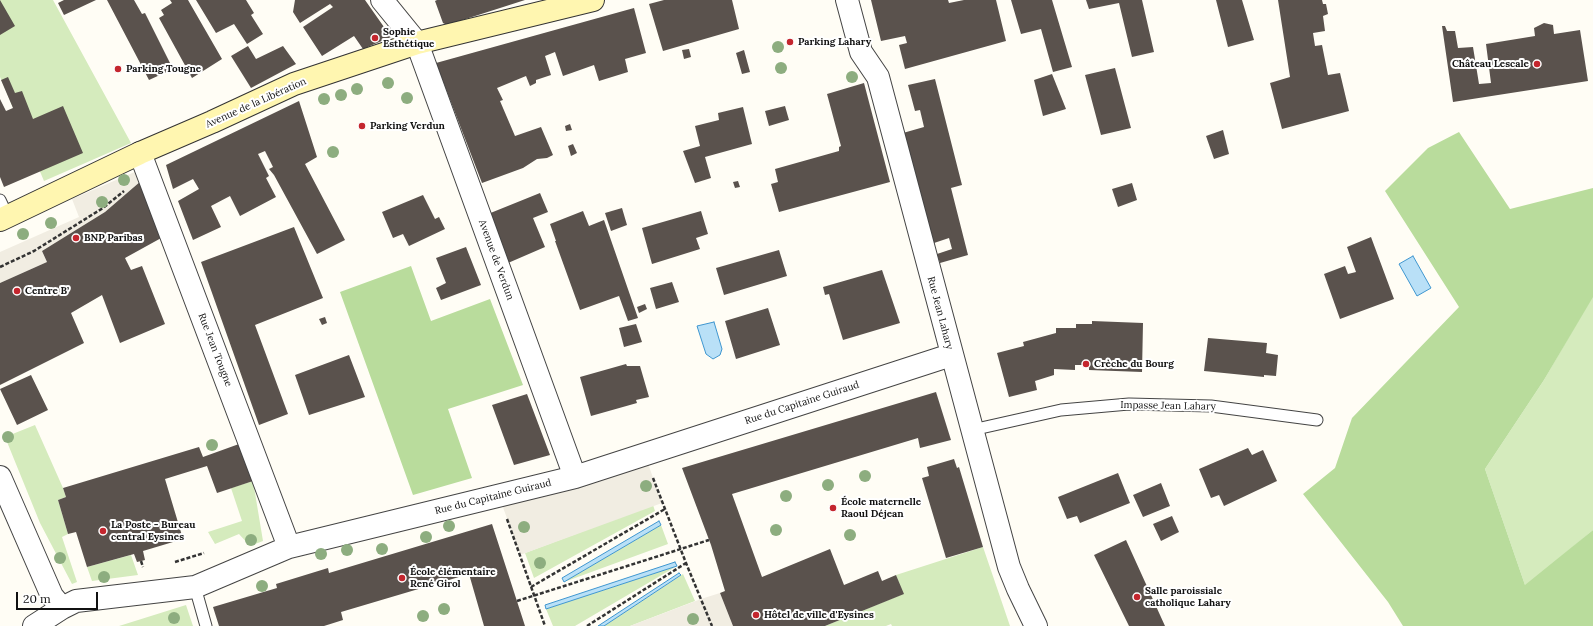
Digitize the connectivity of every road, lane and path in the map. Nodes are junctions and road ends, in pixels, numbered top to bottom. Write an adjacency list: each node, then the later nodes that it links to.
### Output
1 (382, 0): 4 (street, Avenue de Verdun)
2 (593, 0): 4 (street, Avenue de la Libération)
3 (847, 0): 8 (street, Rue Jean Lahary)
4 (417, 43): 5 (street, Avenue de la Libération); 13 (street, Avenue de Verdun)
5 (144, 163): 6 (street, Avenue de la Libération); 7 (path); 17 (street, Rue Jean Tougne)
6 (3, 212)
7 (0, 267)
8 (951, 355): 10 (street, Rue Jean Lahary); 11 (street, Rue du Capitaine Guiraud)
9 (1317, 420): 10 (lane, Impasse Jean Lahary)
10 (972, 430): 30 (street, Rue Jean Lahary)
11 (645, 455): 13 (street, Rue du Capitaine Guiraud); 15 (path)
12 (0, 477): 24 (street)
13 (575, 478): 14 (street, Rue du Capitaine Guiraud)
14 (499, 496): 17 (street, Rue du Capitaine Guiraud); 21 (path)
15 (665, 509): 18 (path); 21 (path)
16 (709, 540): 18 (path)
17 (289, 547): 20 (street, Rue du Capitaine Guiraud)
18 (681, 549): 19 (path); 22 (path)
19 (686, 563): 28 (path); 29 (path)
20 (195, 587): 24 (street, Rue du Capitaine Guiraud); 26 (lane)
21 (531, 587): 22 (path)
22 (535, 595): 23 (path); 27 (path)
23 (517, 601)
24 (62, 608): 25 (street, Rue du Capitaine Guiraud)
25 (34, 626)
26 (206, 626)
27 (546, 626)
28 (587, 626)
29 (712, 626)
30 (1036, 626)

